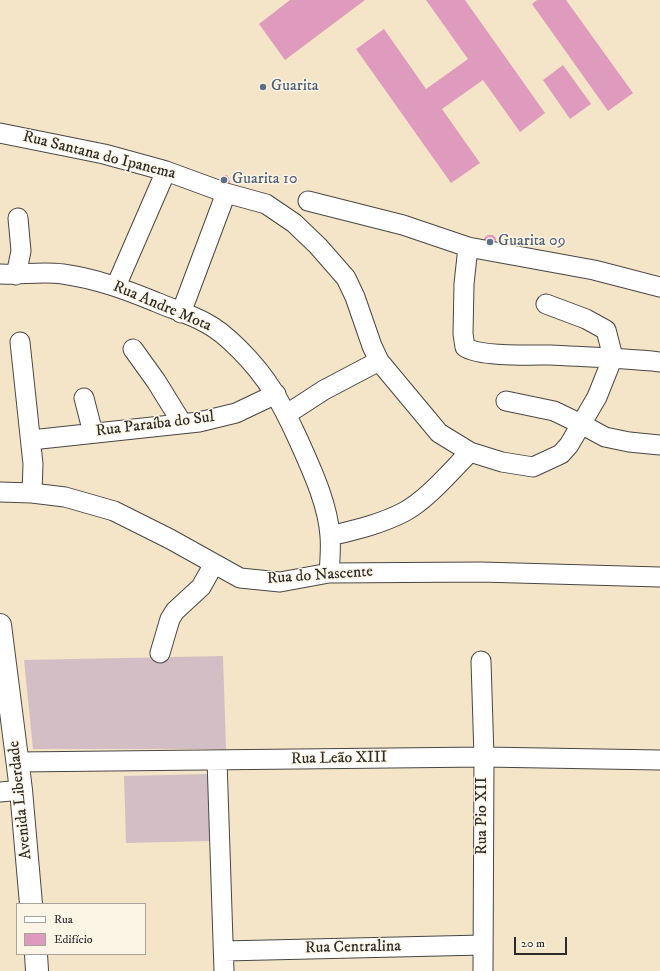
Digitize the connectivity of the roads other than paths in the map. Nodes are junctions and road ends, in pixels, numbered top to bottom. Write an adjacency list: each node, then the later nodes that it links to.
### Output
1 (0, 133): 2 (street, Rua Santana do Ipanema)
2 (166, 171): 3 (street, Rua Santana do Ipanema); 8 (street)
3 (226, 193): 11 (street); 15 (street, Rua Santana do Ipanema)
4 (308, 201): 6 (street)
5 (18, 218): 7 (street)
6 (468, 247): 9 (street); 14 (street)
7 (8, 274): 8 (street, Rua Andre Mota)
8 (116, 286): 11 (street, Rua Andre Mota)
9 (660, 287)
10 (546, 304): 14 (street)
11 (181, 313): 17 (street, Rua Andre Mota)
12 (20, 342): 24 (street)
13 (133, 349): 21 (street)
14 (612, 358): 16 (street); 22 (street, Rua Santana do Ipanema)
15 (379, 361): 20 (street); 26 (street, Rua Santana do Ipanema)
16 (660, 362)
17 (276, 394): 20 (street, Rua Andre Mota); 21 (street, Rua Paraíba do Sul)
18 (84, 398): 23 (street)
19 (506, 401): 22 (street)
20 (287, 414): 29 (street, Rua Andre Mota)
21 (182, 423): 23 (street, Rua Paraíba do Sul)
22 (581, 424): 25 (street); 26 (street, Rua Santana do Ipanema)
23 (93, 433): 24 (street, Rua Paraíba do Sul)
24 (31, 440): 28 (street)
25 (660, 445)
26 (470, 452): 29 (street)
27 (0, 492): 28 (street, Rua do Nascente)
28 (32, 493): 30 (street, Rua do Nascente)
29 (330, 536): 31 (street, Rua Andre Mota)
30 (214, 564): 31 (street, Rua do Nascente); 34 (street)
31 (329, 573): 32 (street, Rua do Nascente)
32 (660, 577)
33 (0, 625): 35 (main road, Avenida Liberdade)
34 (160, 653)
35 (2, 661): 40 (main road, Avenida Liberdade)
36 (481, 661): 37 (street, Rua Pio XII)
37 (484, 757): 38 (street, Rua Leão XIII); 39 (street, Rua Leão XIII); 43 (street, Rua Pio XII)
38 (217, 760): 40 (street, Rua Leão XIII); 44 (street)
39 (660, 760)
40 (18, 762): 41 (main road, Avenida Liberdade)
41 (10, 791): 42 (main road, Avenida Liberdade)
42 (31, 903)
43 (483, 945): 44 (street, Rua Centralina); 48 (street, Rua Pio XII)
44 (224, 951): 47 (street)
45 (36, 955): 46 (main road)
46 (37, 971)
47 (224, 971)
48 (483, 971)

